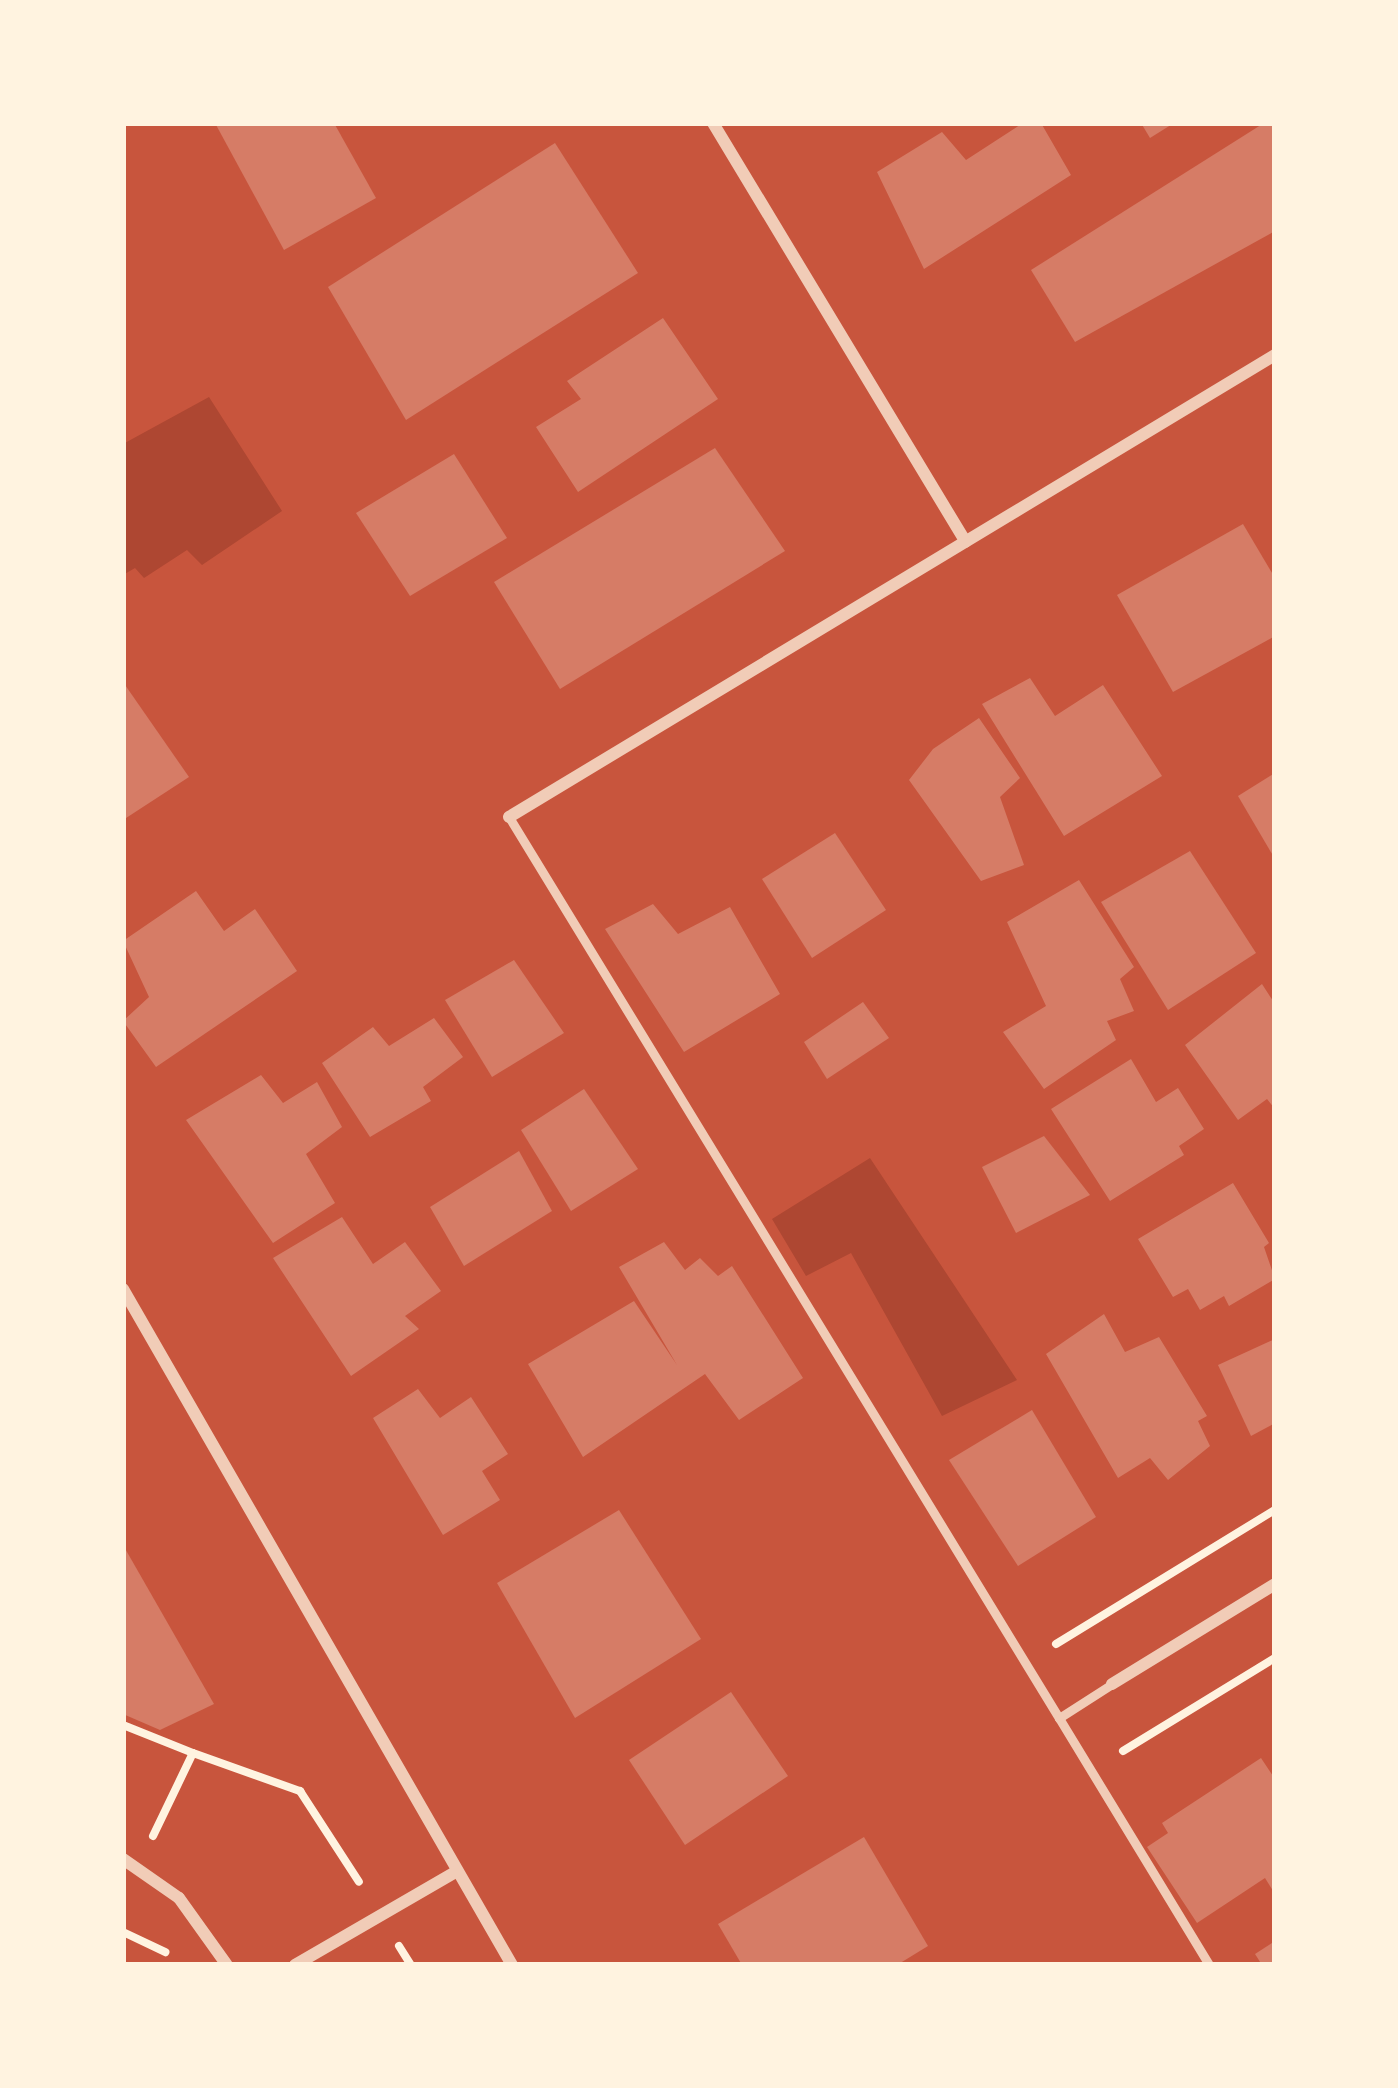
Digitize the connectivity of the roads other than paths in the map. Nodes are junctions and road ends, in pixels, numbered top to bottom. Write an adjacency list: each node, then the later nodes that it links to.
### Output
1 (713, 123): 3 (street)
2 (1275, 356): 3 (street)
3 (966, 542): 4 (street)
4 (509, 817): 8 (lane)
5 (123, 1288): 10 (street)
6 (1275, 1584): 7 (street)
7 (1112, 1684): 8 (lane)
8 (1059, 1718): 14 (lane)
9 (123, 1859): 11 (street)
10 (457, 1871): 12 (street); 13 (street)
11 (227, 1965)
12 (295, 1965)
13 (512, 1965)
14 (1209, 1965)

